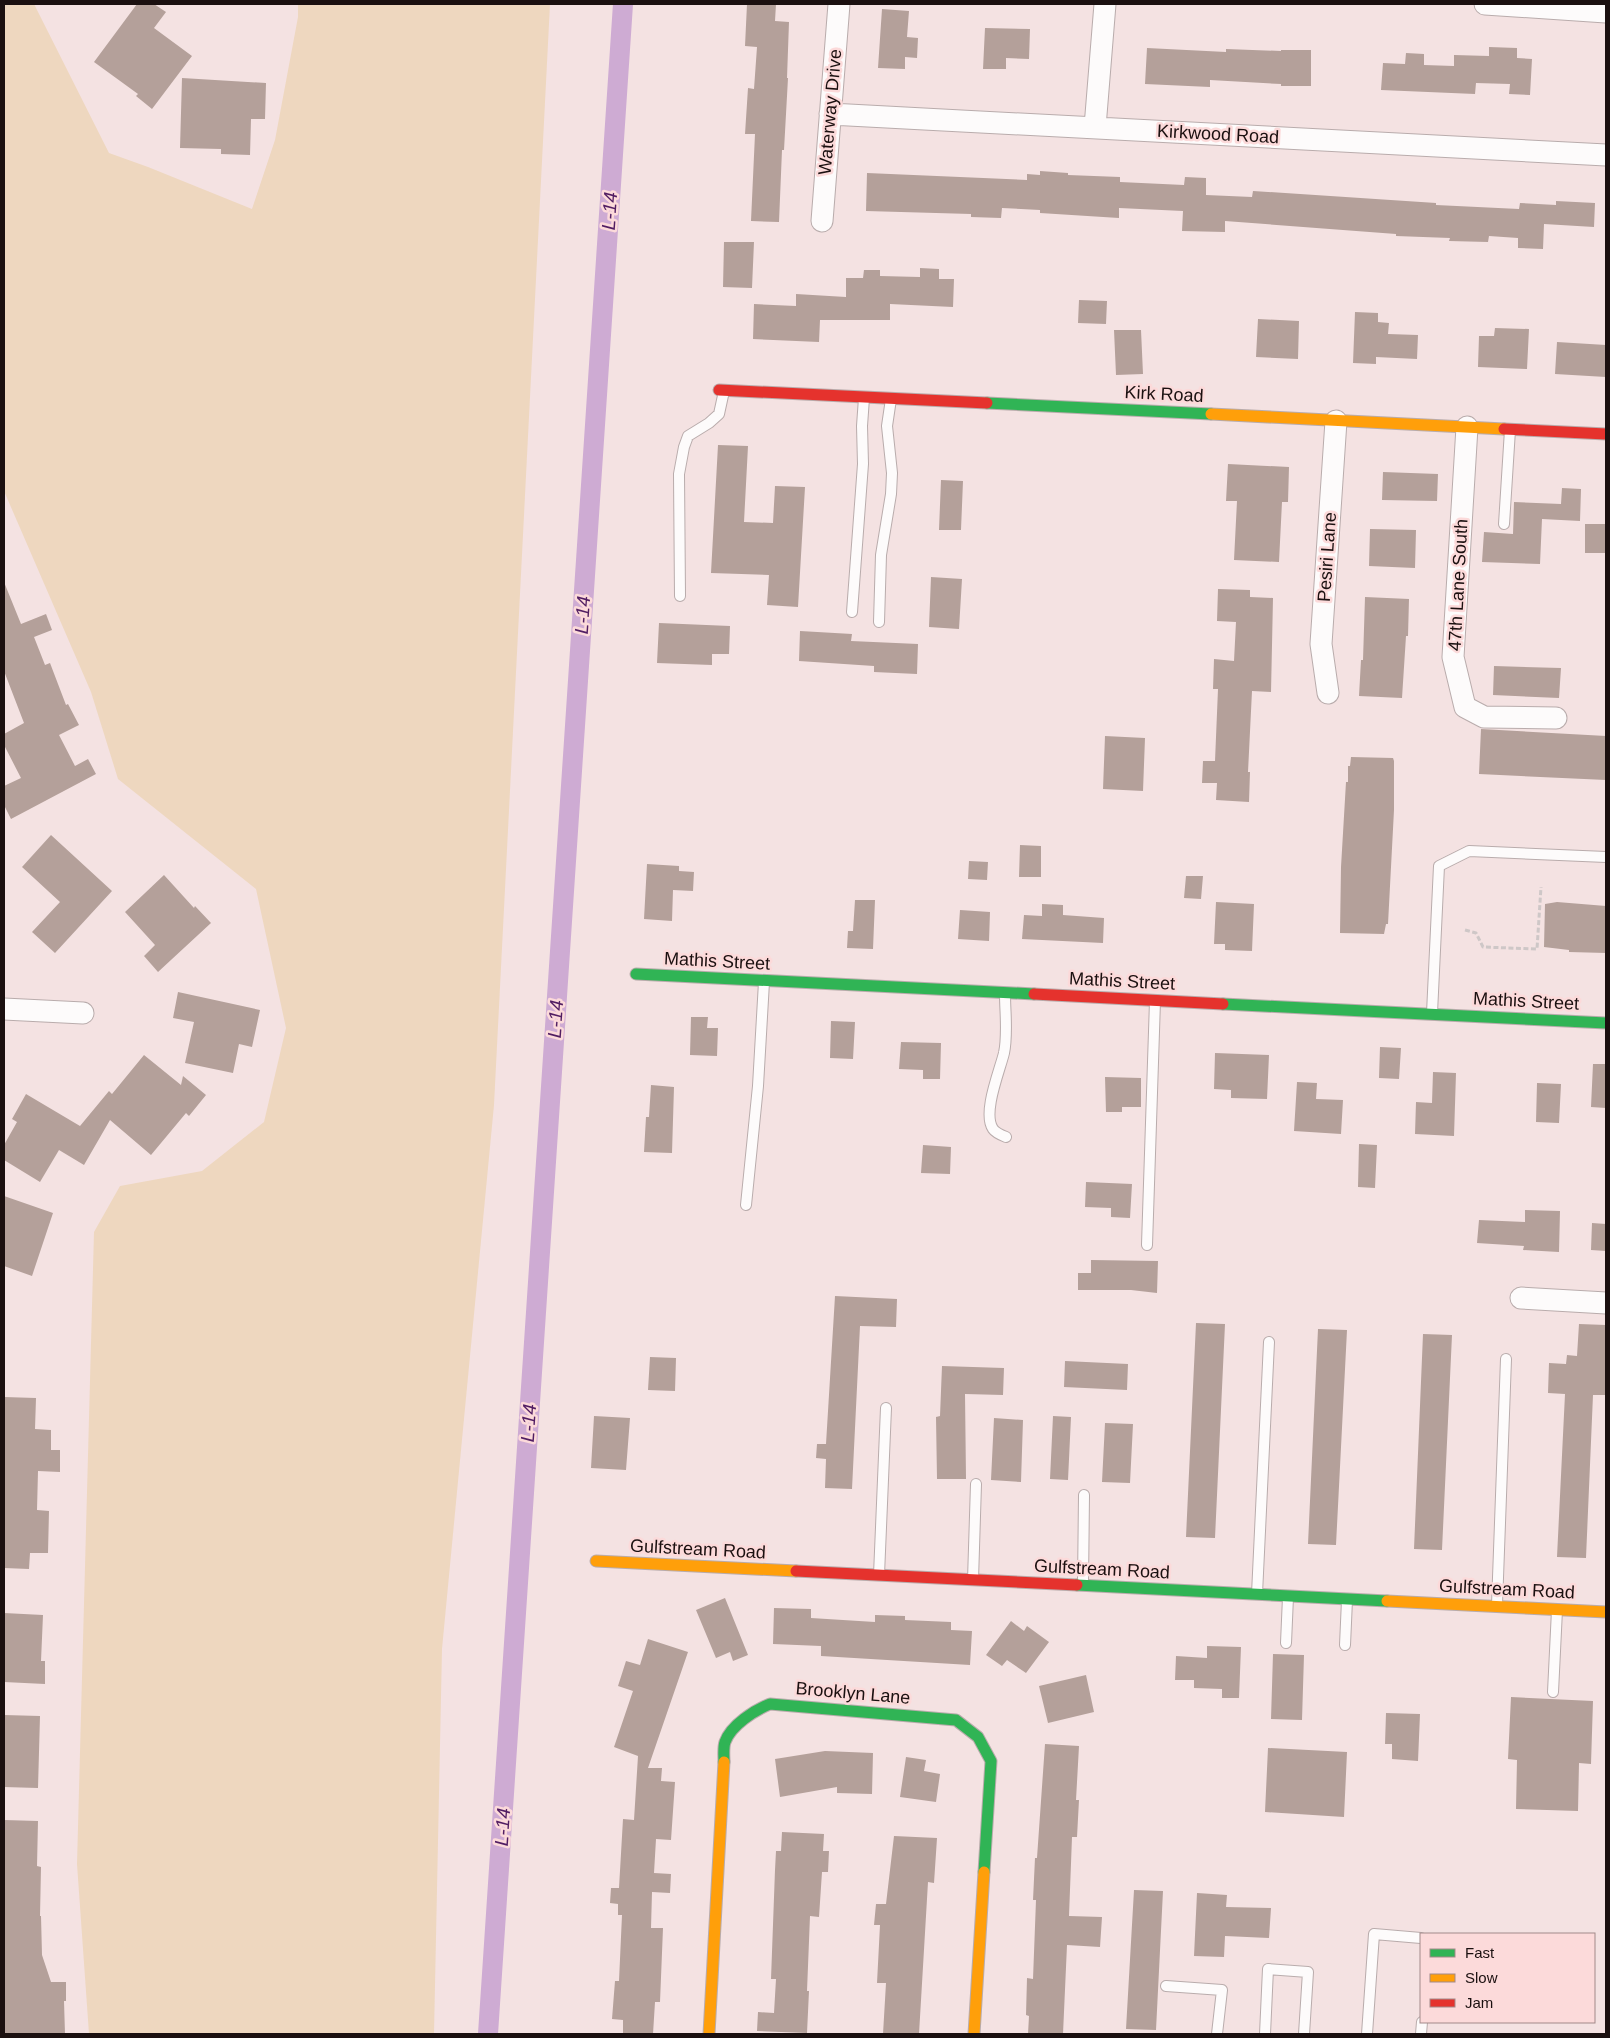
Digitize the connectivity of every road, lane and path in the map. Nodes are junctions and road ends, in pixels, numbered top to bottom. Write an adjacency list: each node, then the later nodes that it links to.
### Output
1 (839, 4): 6 (street, Waterway Drive)
2 (1105, 4): 7 (street)
3 (1484, 4): 4 (street)
4 (1507, 4): 5 (street)
5 (1606, 12)
6 (830, 114): 7 (street, Kirkwood Road); 9 (street, Waterway Drive)
7 (1095, 127): 8 (street, Kirkwood Road)
8 (1606, 155)
9 (822, 221)
10 (722, 390): 11 (street, Kirk Road); 18 (lane)
11 (864, 397): 12 (street, Kirk Road); 19 (lane)
12 (891, 398): 13 (street, Kirk Road); 20 (lane)
13 (1336, 421): 14 (street, Kirk Road); 21 (street, Pesiri Lane)
14 (1467, 427): 15 (street, Kirk Road); 22 (street, 47th Lane South)
15 (1510, 429): 16 (street, Kirk Road); 17 (lane)
16 (1606, 434)
17 (1504, 524)
18 (680, 596)
19 (852, 612)
20 (879, 622)
21 (1328, 693)
22 (1556, 718)
23 (1606, 857): 32 (lane)
24 (1541, 887): 25 (path)
25 (1465, 930)
26 (636, 974): 27 (street, Mathis Street)
27 (764, 981): 28 (street, Mathis Street); 35 (lane)
28 (1006, 993): 29 (street, Mathis Street); 34 (lane)
29 (1155, 1000): 32 (street, Mathis Street); 36 (lane)
30 (4, 1009): 31 (street)
31 (83, 1013)
32 (1432, 1014): 33 (street, Mathis Street)
33 (1606, 1023)
34 (1006, 1137)
35 (746, 1205)
36 (1147, 1245)
37 (1521, 1298): 38 (street)
38 (1606, 1303)
39 (1269, 1342): 48 (lane)
40 (1506, 1359): 51 (lane)
41 (886, 1408): 45 (lane)
42 (976, 1484): 46 (lane)
43 (1084, 1494): 47 (lane)
44 (596, 1561): 45 (street, Gulfstream Road)
45 (879, 1575): 46 (street, Gulfstream Road)
46 (973, 1580): 47 (street, Gulfstream Road)
47 (1082, 1586): 48 (street, Gulfstream Road)
48 (1257, 1594): 49 (street, Gulfstream Road)
49 (1288, 1596): 50 (street, Gulfstream Road); 54 (lane)
50 (1347, 1599): 51 (street, Gulfstream Road); 55 (lane)
51 (1497, 1606): 52 (street, Gulfstream Road)
52 (1557, 1609): 53 (street, Gulfstream Road); 56 (lane)
53 (1606, 1612)
54 (1286, 1643)
55 (1345, 1645)
56 (1553, 1692)
57 (1420, 1938): 64 (lane)
58 (1166, 1986): 61 (lane)
59 (709, 2034): 60 (street, Brooklyn Lane)
60 (974, 2034)
61 (1217, 2034)
62 (1265, 2034): 63 (lane)
63 (1304, 2034)
64 (1367, 2034)

